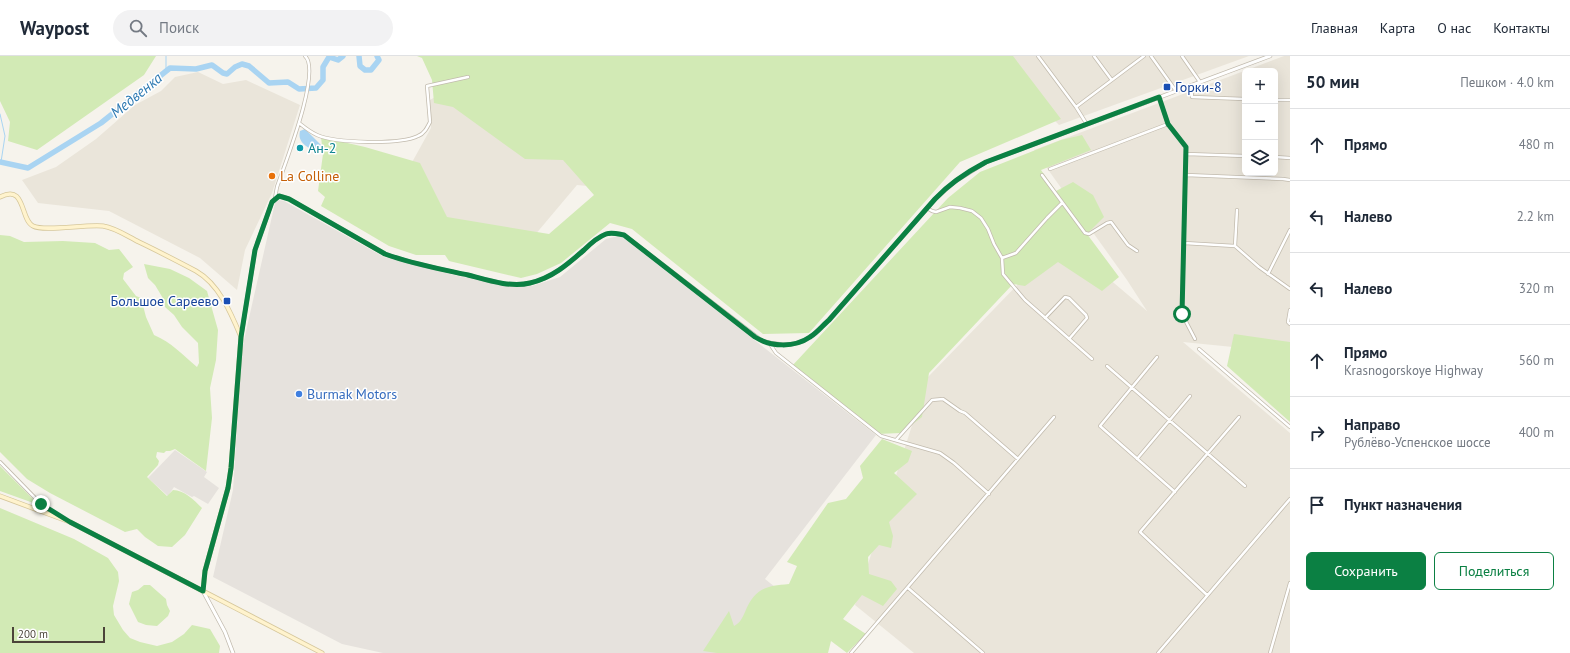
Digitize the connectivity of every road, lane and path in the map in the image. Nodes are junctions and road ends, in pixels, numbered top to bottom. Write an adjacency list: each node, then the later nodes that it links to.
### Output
1 (305, 56): 19 (street)
2 (1038, 56): 18 (street)
3 (1094, 56): 10 (street)
4 (1144, 56): 10 (street)
5 (1151, 56): 13 (street)
6 (1187, 56): 8 (street)
7 (1270, 56): 11 (street)
8 (1182, 57): 11 (street)
9 (468, 77): 19 (street)
10 (1111, 80): 18 (street)
11 (1200, 82): 12 (street)
12 (1192, 85): 13 (street); 15 (street)
13 (1176, 91): 14 (street)
14 (1159, 97): 20 (street); 21 (street)
15 (1242, 99)
16 (1278, 100): 17 (street)
17 (1290, 100)
18 (1076, 107): 20 (street)
19 (299, 123): 31 (street)
20 (1086, 124): 33 (street)
21 (1168, 124): 22 (street); 26 (street)
22 (1187, 154): 23 (street); 28 (street)
23 (1242, 156)
24 (1278, 157): 25 (street)
25 (1290, 158)
26 (1050, 169)
27 (1042, 175): 32 (street)
28 (1186, 175): 29 (street); 36 (street)
29 (1290, 180)
30 (0, 197): 45 (main road)
31 (275, 198): 45 (street); 48 (street)
32 (1062, 203): 38 (street); 39 (street)
33 (927, 208): 39 (street); 48 (street)
34 (1237, 210): 37 (street)
35 (1290, 230): 40 (street)
36 (1183, 243): 37 (street); 47 (street)
37 (1235, 246): 40 (street)
38 (1137, 250)
39 (1002, 258): 43 (street)
40 (1268, 274): 41 (street)
41 (1290, 289)
42 (1290, 310): 44 (street)
43 (1045, 318): 46 (street); 46 (street)
44 (1290, 324)
45 (241, 337): 72 (main road)
46 (1069, 339): 51 (street)
47 (1195, 339)
48 (770, 344): 59 (street)
49 (1199, 348): 58 (street)
50 (1157, 357): 53 (street)
51 (1092, 359)
52 (1107, 366): 53 (street)
53 (1132, 387): 57 (street); 62 (street)
54 (1190, 396): 57 (street)
55 (1054, 416): 61 (street)
56 (1239, 417): 60 (street)
57 (1170, 420): 60 (street); 62 (street)
58 (1290, 427)
59 (896, 440): 61 (street); 66 (street)
60 (1208, 453): 64 (street); 65 (street)
61 (1018, 459): 66 (street)
62 (1137, 459): 65 (street)
63 (0, 462): 69 (street)
64 (1245, 486)
65 (1175, 492): 73 (street)
66 (989, 494): 71 (street)
67 (0, 496): 69 (main road)
68 (1290, 499): 73 (street)
69 (70, 522): 72 (main road)
70 (1290, 583): 79 (street)
71 (908, 588): 76 (street); 77 (street)
72 (203, 591): 74 (street); 75 (main road)
73 (1207, 595): 78 (street)
74 (233, 653)
75 (322, 653)
76 (851, 653)
77 (983, 653)
78 (1158, 653)
79 (1270, 653)

